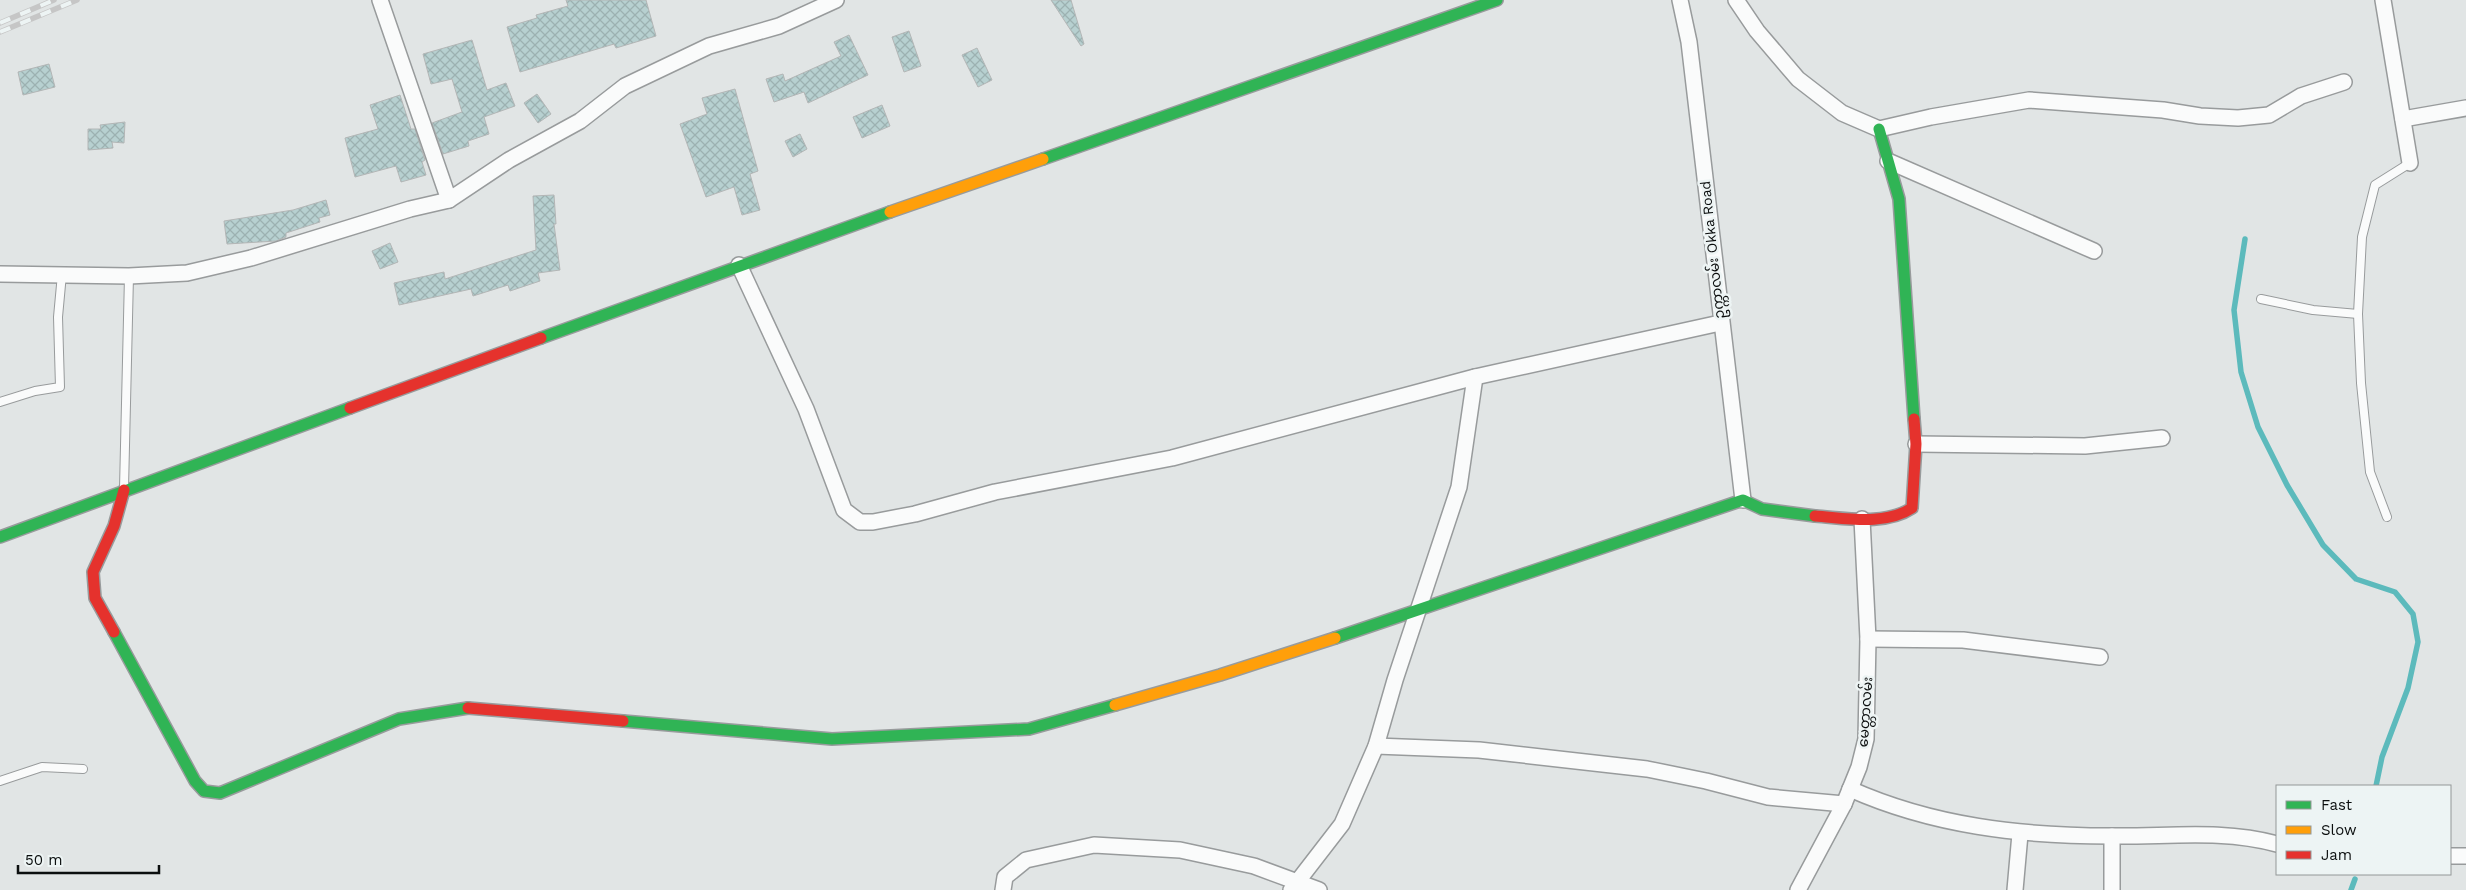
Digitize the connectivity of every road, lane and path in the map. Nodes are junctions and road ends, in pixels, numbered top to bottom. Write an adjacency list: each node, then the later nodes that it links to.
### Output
1 (380, 0): 13 (street)
2 (836, 0): 13 (street)
3 (1497, 0): 15 (street)
4 (1680, 0): 21 (street, ဥက္ကာလမ်း Okka Road)
5 (1736, 0): 10 (street)
6 (2383, 0): 9 (street)
7 (2344, 82): 10 (street)
8 (2466, 108): 9 (street)
9 (2403, 119): 12 (street)
10 (1879, 129): 11 (street)
11 (1888, 161): 14 (street); 25 (street)
12 (2410, 163): 20 (lane)
13 (449, 200): 18 (street)
14 (2094, 251)
15 (739, 265): 22 (street); 26 (street)
16 (0, 274): 17 (street)
17 (62, 274): 18 (street); 23 (lane)
18 (129, 276): 26 (lane)
19 (2261, 299): 20 (lane)
20 (2358, 314): 28 (lane)
21 (1720, 323): 22 (street); 27 (street, ဥက္ကာလမ်း Okka Road)
22 (1476, 377): 31 (street)
23 (0, 402)
24 (2162, 438): 25 (street)
25 (1916, 444): 29 (street)
26 (124, 490): 30 (street); 31 (street)
27 (1743, 500): 29 (street); 31 (street)
28 (2387, 517)
29 (1862, 519): 32 (street, မေတ္တာလမ်း)
30 (0, 537)
31 (1418, 611): 34 (street)
32 (1868, 639): 33 (street); 37 (street, မေတ္တာလမ်း)
33 (2100, 657)
34 (1376, 746): 38 (street); 44 (street)
35 (83, 770): 36 (lane)
36 (0, 781)
37 (1850, 789): 38 (street, မေတ္တာလမ်း); 39 (street)
38 (1844, 804): 47 (street, မေတ္တာလမ်း)
39 (2020, 834): 40 (street); 48 (street)
40 (2112, 836): 41 (street); 49 (street)
41 (2276, 844)
42 (2451, 856): 43 (street)
43 (2466, 856)
44 (1294, 886): 45 (street); 46 (street)
45 (1003, 890)
46 (1319, 890)
47 (1798, 890)
48 (2015, 890)
49 (2112, 890)

